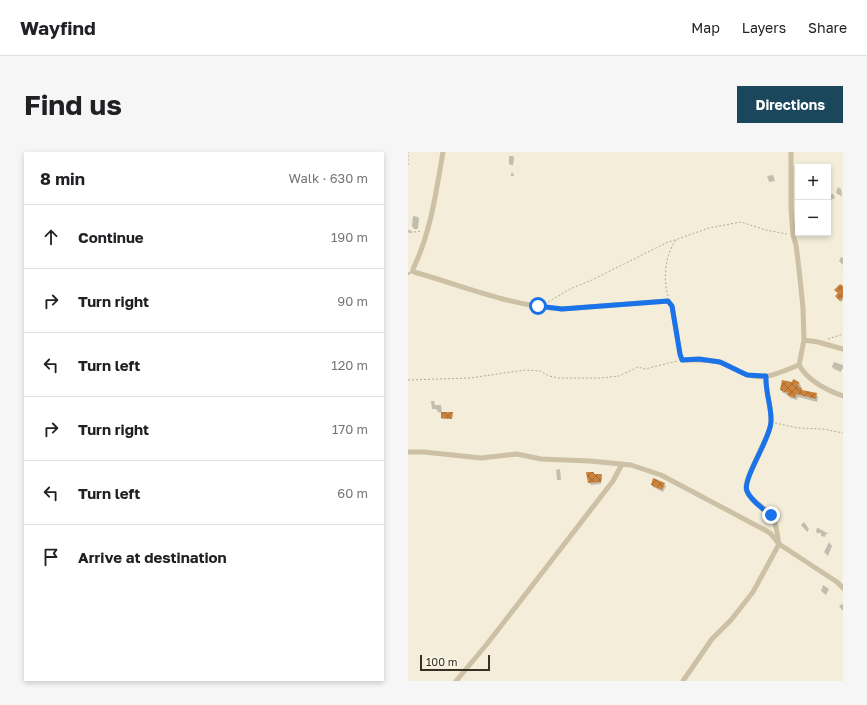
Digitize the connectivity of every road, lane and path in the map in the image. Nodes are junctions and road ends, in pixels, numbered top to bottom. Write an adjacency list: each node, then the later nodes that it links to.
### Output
1 (408, 152): 4 (path)
2 (443, 152): 5 (street)
3 (791, 152): 7 (street)
4 (408, 164)
5 (429, 228): 6 (path); 9 (street)
6 (410, 232)
7 (793, 235): 8 (path); 14 (street)
8 (677, 240): 11 (path); 12 (path)
9 (413, 270): 10 (lane); 12 (street)
10 (408, 274)
11 (670, 302): 12 (street); 17 (street)
12 (541, 307)
13 (843, 334): 15 (path)
14 (804, 340): 16 (street); 18 (street)
15 (828, 340)
16 (843, 349)
17 (682, 360): 19 (street); 20 (path)
18 (799, 365): 19 (street); 21 (street)
19 (766, 376): 22 (street)
20 (408, 380)
21 (843, 396)
22 (771, 422): 23 (path); 26 (street)
23 (843, 433)
24 (408, 452): 25 (street)
25 (622, 464): 26 (street); 28 (street)
26 (779, 544): 27 (street); 29 (street)
27 (843, 588)
28 (456, 681)
29 (683, 681)

